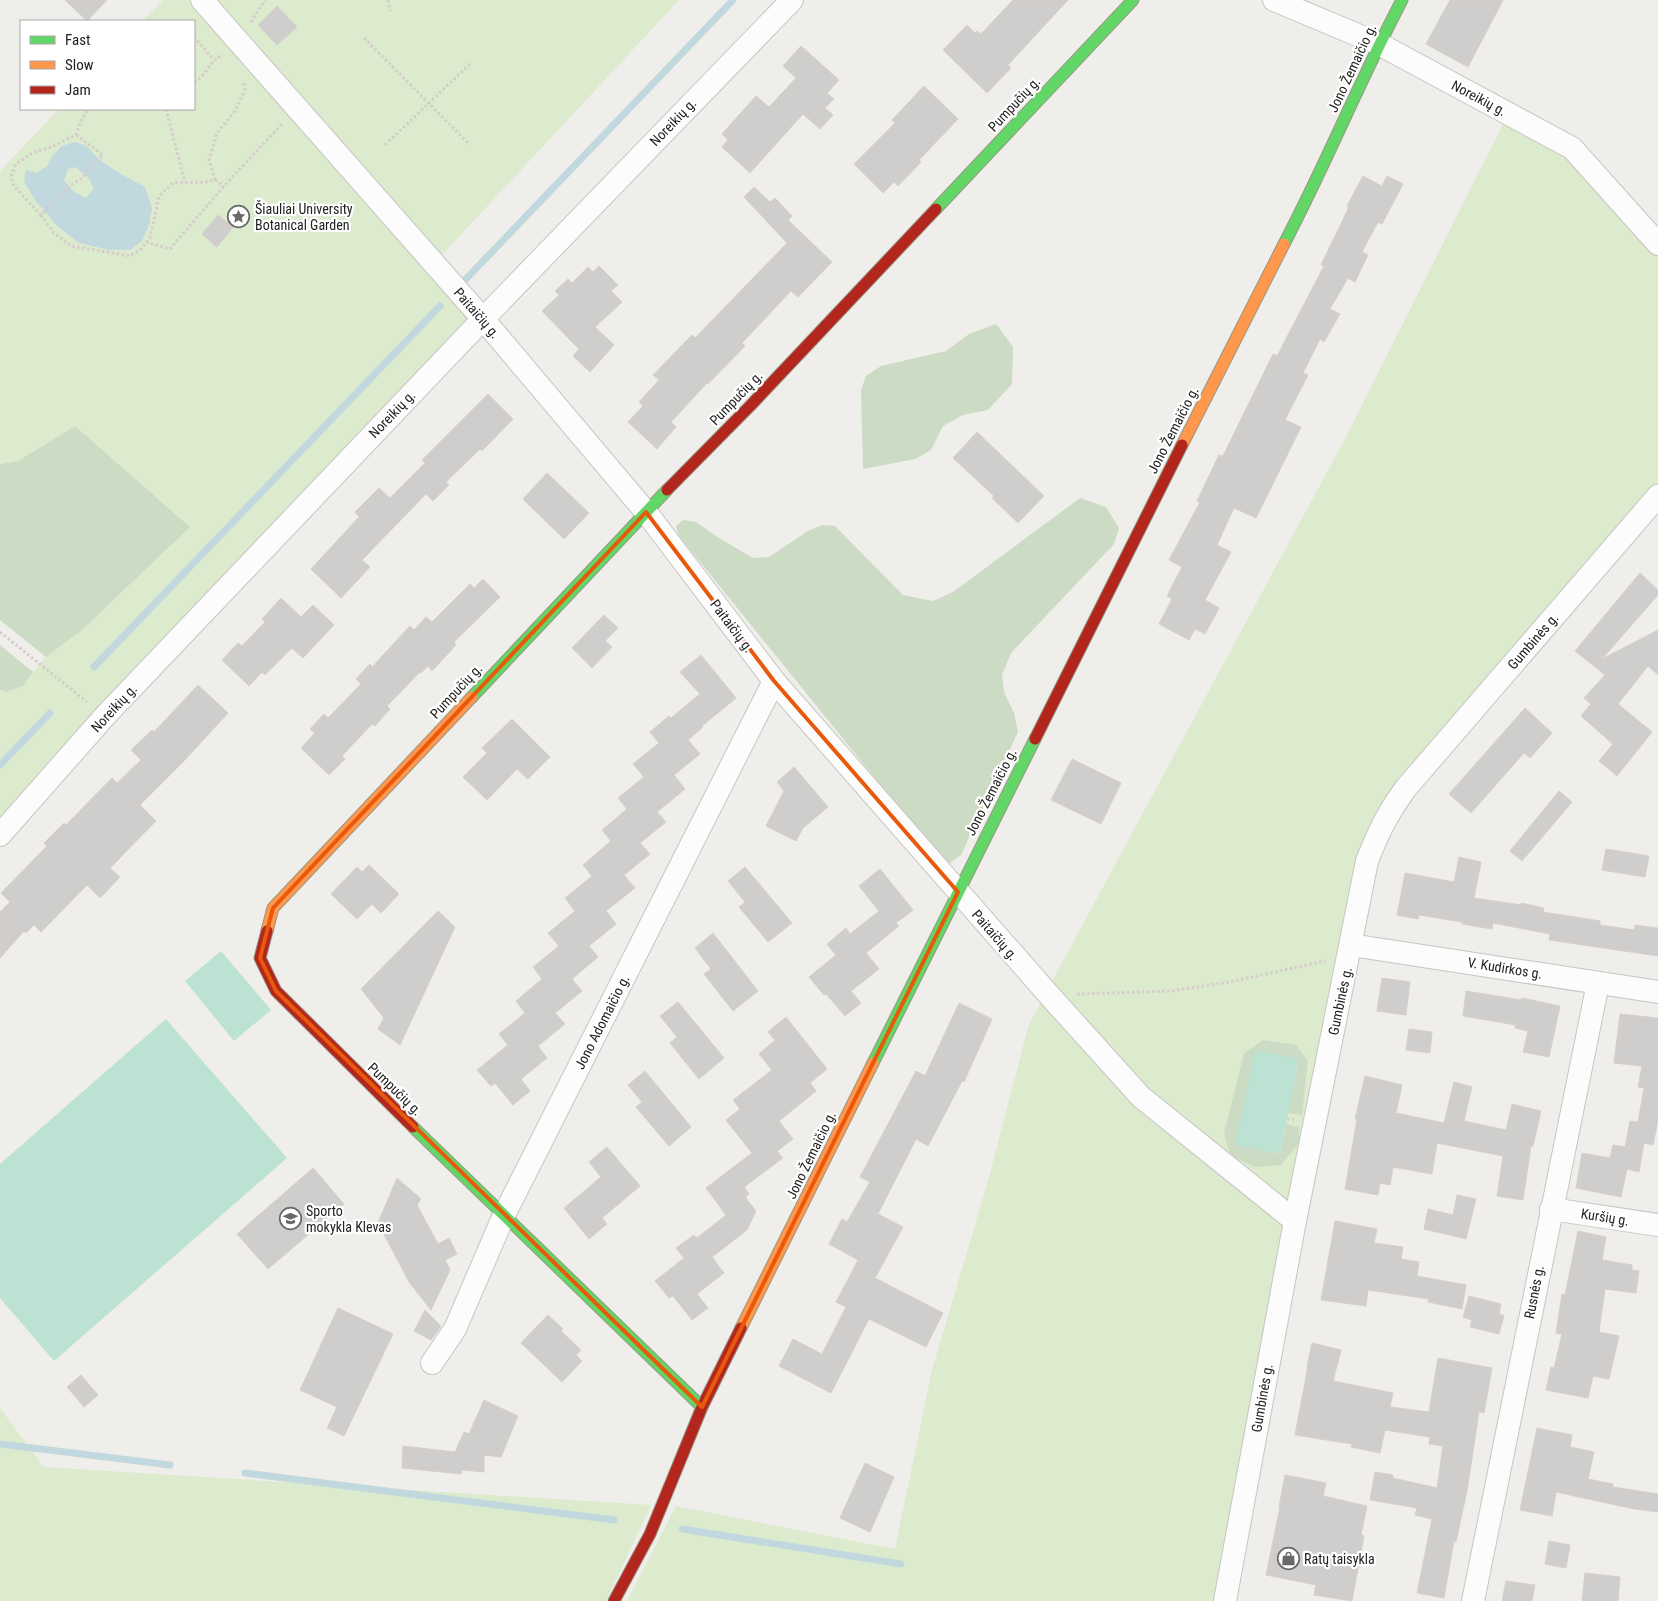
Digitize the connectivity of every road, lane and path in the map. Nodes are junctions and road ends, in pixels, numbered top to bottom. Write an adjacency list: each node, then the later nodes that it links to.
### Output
1 (202, 0): 17 (street, Paitaičių g.)
2 (388, 0): 7 (path)
3 (792, 0): 29 (street, Noreikių g.)
4 (1133, 0): 31 (street, Pumpučių g.)
5 (1274, 0): 10 (street, Noreikių g.)
6 (1402, 0): 10 (street, Jono Žemaičio g.)
7 (390, 11)
8 (195, 38): 12 (path)
9 (364, 38): 16 (path)
10 (1379, 44): 27 (street, Noreikių g.); 36 (street, Jono Žemaičio g.)
11 (228, 58): 12 (path)
12 (213, 60): 15 (path)
13 (471, 63): 16 (path)
14 (243, 76): 23 (path)
15 (195, 82)
16 (429, 103): 21 (path); 22 (path)
17 (298, 107): 25 (path); 29 (street, Paitaičių g.)
18 (87, 110): 20 (path)
19 (166, 110): 24 (path)
20 (76, 135): 26 (path); 26 (path)
21 (470, 144)
22 (385, 145)
23 (215, 180): 24 (path); 25 (path)
24 (185, 182): 28 (path)
25 (224, 186): 28 (path)
26 (42, 214): 28 (path)
27 (1656, 238)
28 (146, 242)
29 (482, 319): 31 (street, Paitaičių g.); 34 (street, Noreikių g.)
30 (1656, 503): 37 (street, Gumbinės g.)
31 (646, 512): 33 (street, Paitaičių g.); 42 (street, Pumpučių g.)
32 (0, 632): 34 (path)
33 (774, 681): 36 (street, Paitaičių g.); 42 (street, Jono Adomaičio g.)
34 (105, 716): 35 (street, Noreikių g.)
35 (0, 835)
36 (958, 892): 40 (street, Paitaičių g.); 46 (street, Jono Žemaičio g.)
37 (1351, 945): 38 (street, V. Kudirkos g.); 40 (path); 43 (street, Gumbinės g.)
38 (1598, 982): 39 (street, V. Kudirkos g.); 41 (street, Rusnės g.)
39 (1658, 992)
40 (1049, 995): 43 (street, Paitaičių g.)
41 (1551, 1208): 44 (street, Kuršių g.); 49 (street, Rusnės g.)
42 (504, 1215): 45 (street, Jono Adomaičio g.); 46 (street, Pumpučių g.)
43 (1294, 1221): 48 (street, Gumbinės g.)
44 (1658, 1225)
45 (432, 1363)
46 (702, 1407): 47 (street, Jono Žemaičio g.)
47 (614, 1601)
48 (1225, 1601)
49 (1473, 1601)

